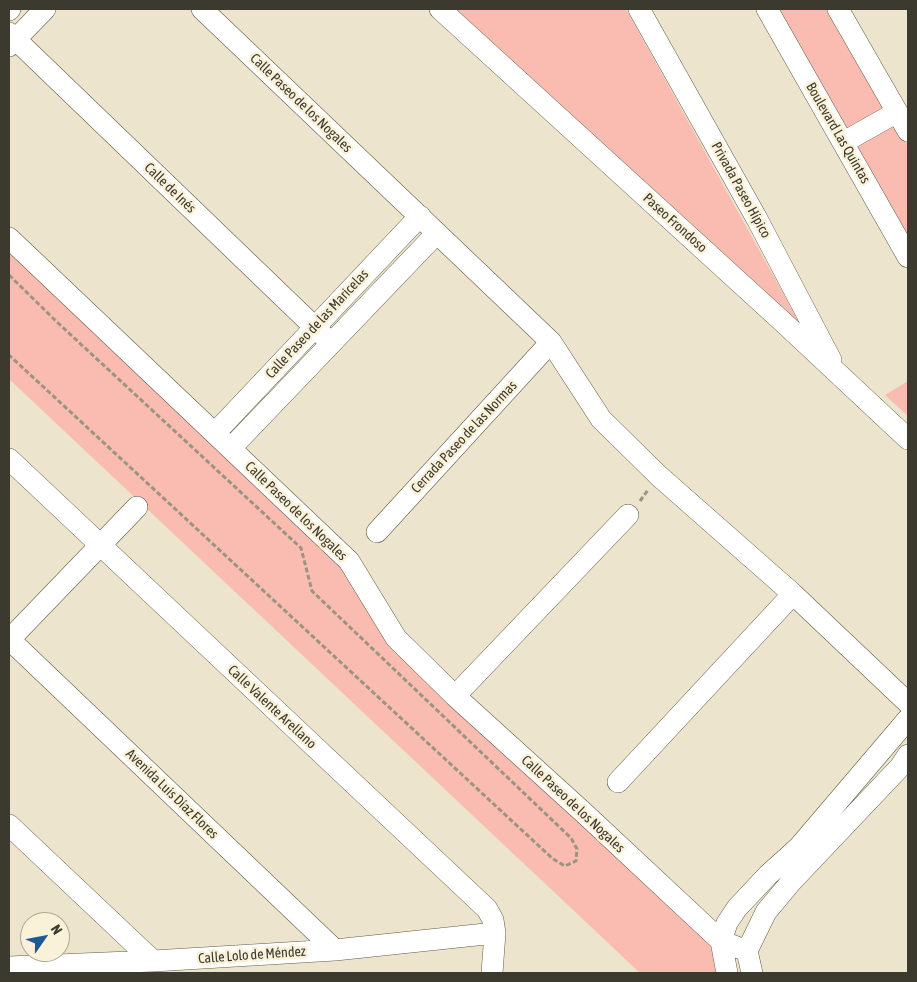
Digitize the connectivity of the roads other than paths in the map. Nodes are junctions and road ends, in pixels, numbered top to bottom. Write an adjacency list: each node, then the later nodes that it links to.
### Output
1 (45, 9): 7 (street)
2 (202, 9): 11 (street, Calle Paseo de los Nogales)
3 (440, 9): 18 (street, Paseo Frondoso)
4 (639, 9): 18 (street, Privada Paseo Hípico)
5 (768, 9): 10 (street, Boulevard Las Quintas)
6 (838, 9): 8 (street)
7 (11, 40): 15 (street, Calle de Inés)
8 (897, 112): 9 (street); 10 (street)
9 (908, 131)
10 (844, 142): 14 (street, Boulevard Las Quintas)
11 (420, 216): 12 (street, Calle Paseo de los Nogales); 15 (street, Calle Paseo de las Maricelas)
12 (437, 233): 16 (street, Calle Paseo de los Nogales); 17 (street, Calle Paseo de las Maricelas)
13 (9, 238): 19 (street, Calle Paseo de los Nogales)
14 (908, 257)
15 (315, 327): 17 (street, Calle de Inés); 19 (street, Calle Paseo de las Maricelas)
16 (551, 342): 25 (street, Cerrada Paseo de las Normas); 27 (street, Calle Paseo de los Nogales)
17 (332, 343): 21 (street, Calle Paseo de las Maricelas)
18 (838, 373): 20 (street, Paseo Frondoso)
19 (215, 433): 21 (street, Calle Paseo de los Nogales)
20 (908, 439)
21 (231, 448): 29 (street, Calle Paseo de los Nogales)
22 (9, 460): 26 (street, Calle Valente Arellano)
23 (137, 507): 26 (street)
24 (628, 516): 29 (street)
25 (377, 532)
26 (100, 544): 28 (street); 35 (street, Calle Valente Arellano)
27 (793, 594): 30 (street, Calle Paseo de los Nogales); 33 (street)
28 (9, 639): 37 (street, Avenida Luis Díaz Flores)
29 (455, 696): 36 (street, Calle Paseo de los Nogales)
30 (908, 703)
31 (908, 719): 36 (street)
32 (908, 755): 38 (street)
33 (618, 782)
34 (9, 825): 39 (street)
35 (495, 933): 37 (street, Calle Lolo de Méndez); 41 (street, Calle Valente Arellano)
36 (721, 941): 38 (street); 42 (street)
37 (335, 950): 39 (street, Calle Lolo de Méndez)
38 (747, 951): 43 (street)
39 (153, 961): 40 (street, Calle Lolo de Méndez)
40 (9, 967)
41 (492, 973)
42 (727, 973)
43 (752, 973)

